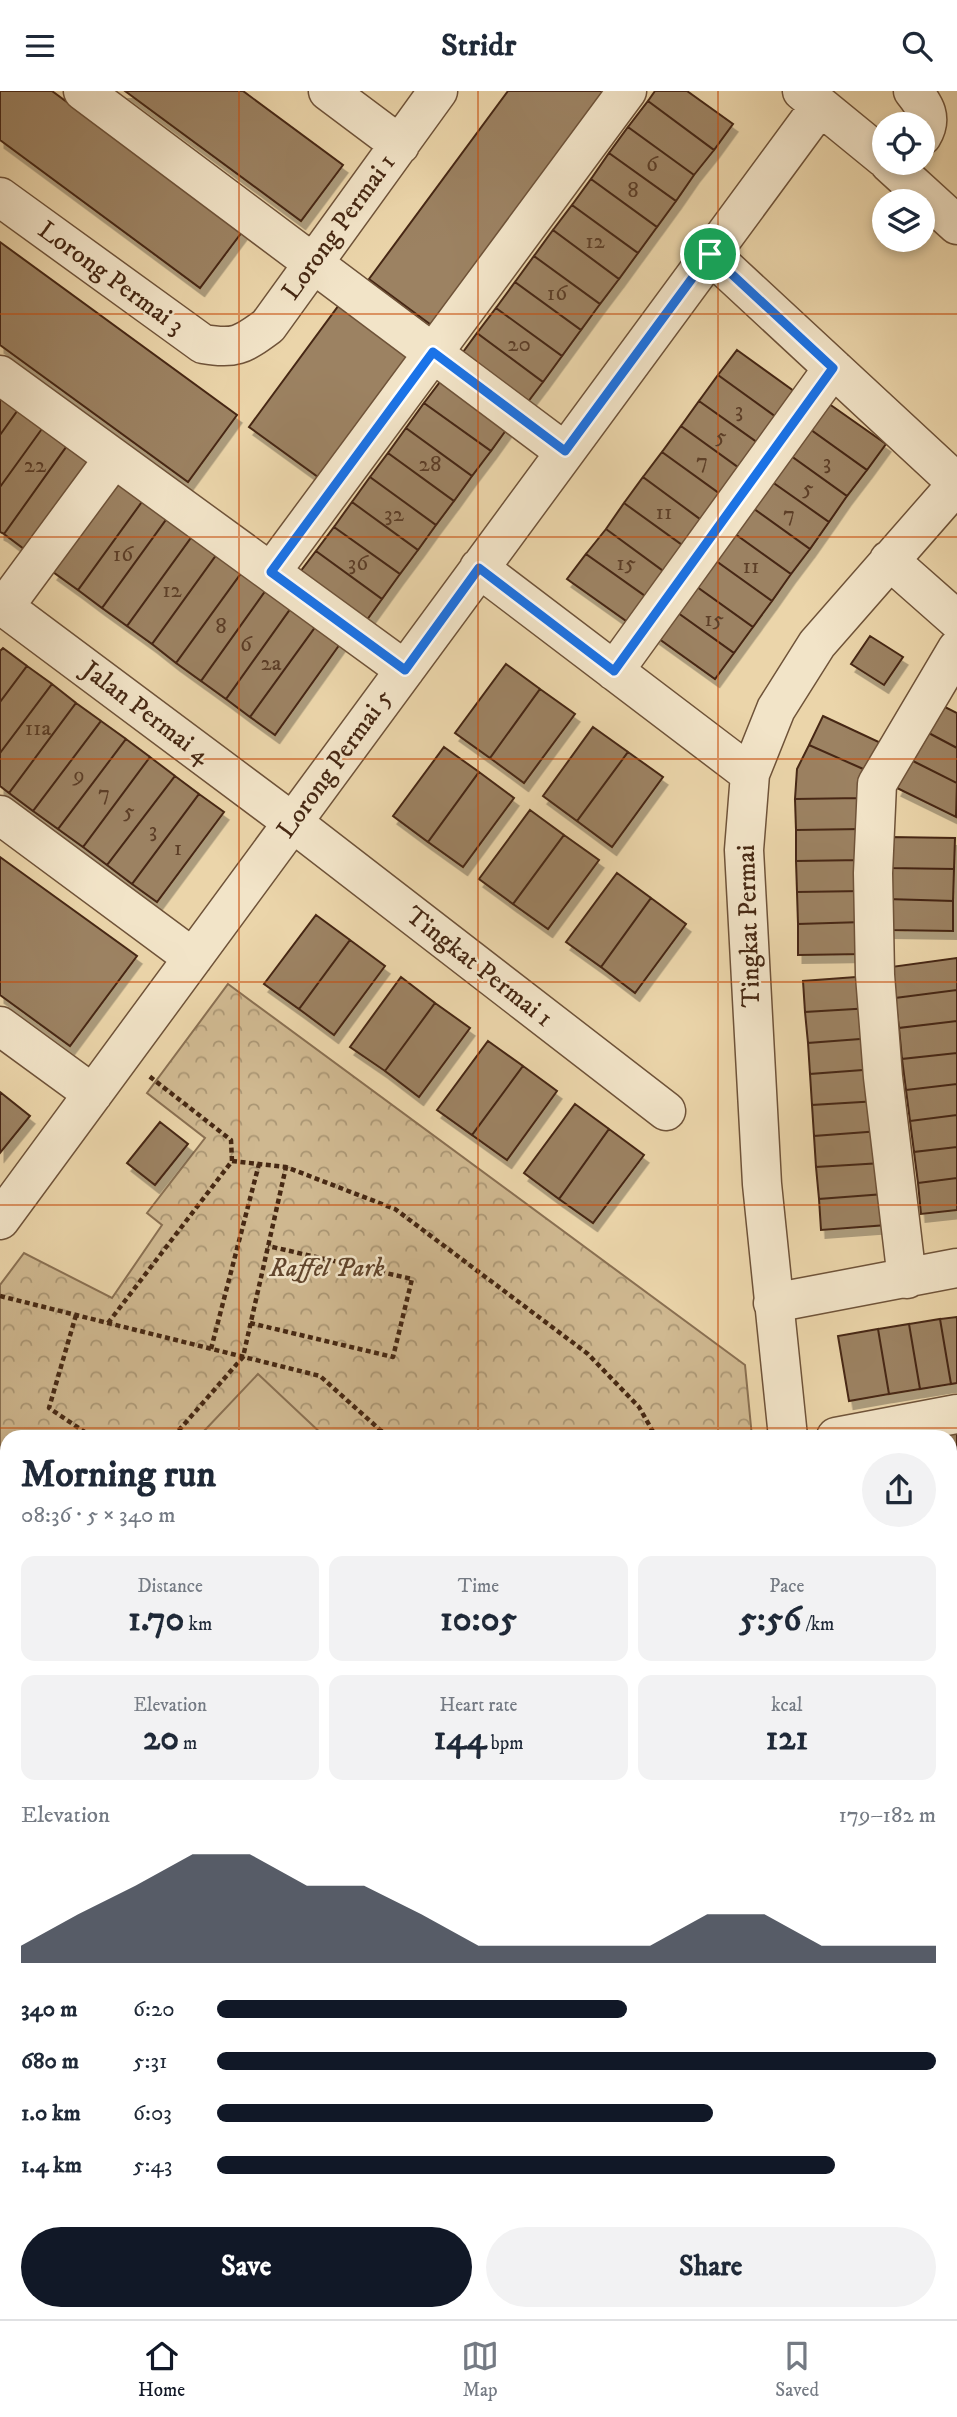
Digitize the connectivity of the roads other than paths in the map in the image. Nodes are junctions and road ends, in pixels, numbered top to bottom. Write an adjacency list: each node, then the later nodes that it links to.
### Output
1 (83, 91): 14 (street)
2 (328, 91): 8 (street)
3 (438, 91): 8 (street, Lorong Permai 1)
4 (627, 91): 16 (street)
5 (913, 91): 7 (street)
6 (811, 98): 9 (street); 13 (street, Lorong Permai 5)
7 (927, 112)
8 (400, 145): 14 (street, Lorong Permai 1)
9 (872, 146)
10 (905, 175): 12 (street)
11 (0, 197): 15 (street, Lorong Permai 3)
12 (957, 225)
13 (710, 254): 17 (street); 19 (street, Lorong Permai 5)
14 (313, 263): 15 (street, Lorong Permai 1); 16 (street)
15 (227, 348)
16 (433, 352): 19 (street); 24 (street)
17 (833, 368): 21 (street); 29 (street)
18 (0, 375): 20 (street)
19 (565, 451): 23 (street, Lorong Permai 5)
20 (114, 458): 24 (street); 25 (street)
21 (957, 484): 22 (street, Tingkat Permai)
22 (889, 560): 26 (street); 30 (street, Tingkat Permai)
23 (479, 568): 28 (street, Lorong Permai 5); 29 (street)
24 (271, 572): 28 (street)
25 (2, 606): 32 (street, Jalan Permai 4)
26 (957, 619)
27 (957, 649): 39 (street)
28 (405, 670): 32 (street, Lorong Permai 5)
29 (614, 671): 30 (street)
30 (750, 774): 40 (street, Tingkat Permai)
31 (0, 815): 33 (street)
32 (292, 822): 33 (street, Lorong Permai 5); 36 (street, Tingkat Permai 1)
33 (193, 958): 35 (street, Lorong Permai 5)
34 (0, 1026): 35 (street)
35 (93, 1094): 37 (street, Lorong Permai 5)
36 (666, 1111)
37 (0, 1220)
38 (957, 1268): 39 (street)
39 (906, 1279): 40 (street)
40 (773, 1303): 42 (street, Tingkat Permai)
41 (957, 1414): 43 (street)
42 (787, 1430)
43 (873, 1430)

